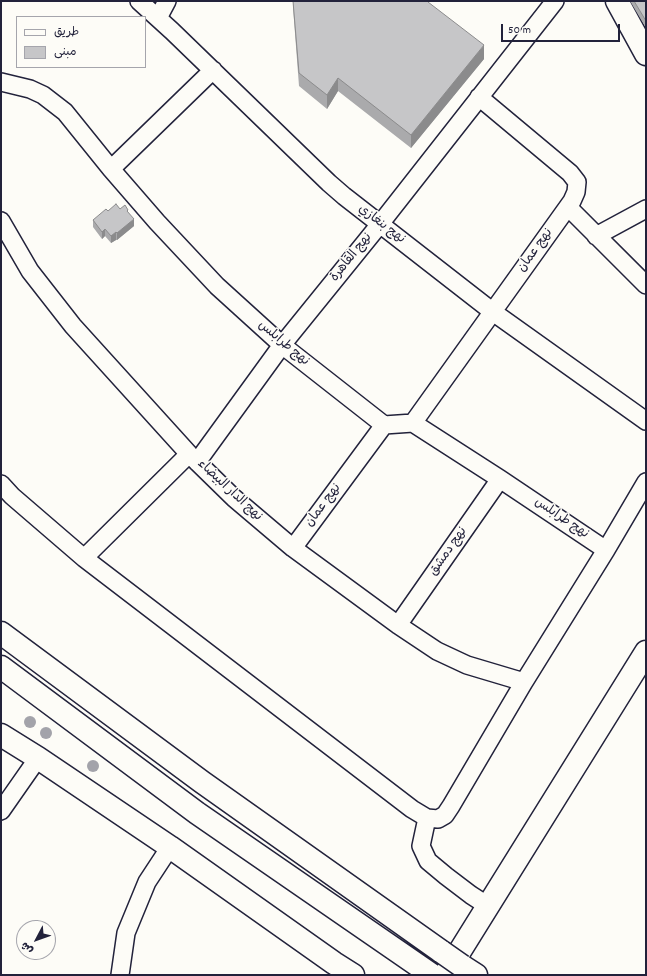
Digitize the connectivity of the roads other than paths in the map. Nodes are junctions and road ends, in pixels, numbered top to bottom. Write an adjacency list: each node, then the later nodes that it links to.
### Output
1 (139, 1): 5 (street, نهج بنغازي)
2 (167, 1): 5 (street)
3 (555, 1): 9 (street, نهج القاهرة)
4 (617, 1): 6 (main road)
5 (158, 18): 7 (street, نهج بنغازي)
6 (646, 54)
7 (213, 70): 10 (street); 14 (street, نهج بنغازي)
8 (1, 82): 10 (street, نهج طرابلس)
9 (479, 97): 11 (street, نهج عمان); 14 (street, نهج القاهرة)
10 (111, 169): 18 (street, نهج طرابلس)
11 (568, 207): 15 (street); 17 (street, نهج عمان)
12 (646, 209): 15 (street)
13 (1, 222): 22 (street, نهج الدار البيضاء)
14 (380, 224): 17 (street, نهج بنغازي); 18 (street, نهج القاهرة)
15 (596, 236): 16 (street)
16 (646, 285)
17 (493, 312): 19 (street, نهج بنغازي); 20 (street, نهج عمان)
18 (282, 345): 21 (street, نهج طرابلس); 22 (street, نهج القاهرة)
19 (646, 421)
20 (413, 423): 21 (street); 23 (street, نهج طرابلس)
21 (384, 425): 28 (street, نهج عمان)
22 (193, 458): 28 (street, نهج الدار البيضاء); 30 (street, نهج القاهرة)
23 (500, 479): 29 (street, نهج طرابلس); 31 (street, نهج دمشق)
24 (646, 482): 29 (street)
25 (1, 484): 27 (street)
26 (1, 505): 27 (street)
27 (26, 508): 30 (street)
28 (292, 548): 31 (street, نهج الدار البيضاء)
29 (606, 550): 35 (street)
30 (84, 558): 39 (street)
31 (398, 625): 35 (street, نهج الدار البيضاء)
32 (1, 633): 42 (main road, bridge)
33 (646, 652): 41 (main road)
34 (1, 667): 42 (main road)
35 (524, 682): 39 (street)
36 (1, 735): 37 (main road)
37 (38, 758): 38 (street); 40 (main road)
38 (1, 811)
39 (427, 818): 41 (street)
40 (170, 847): 43 (street); 44 (main road)
41 (488, 906): 42 (main road)
42 (448, 973)
43 (120, 975)
44 (353, 975)

